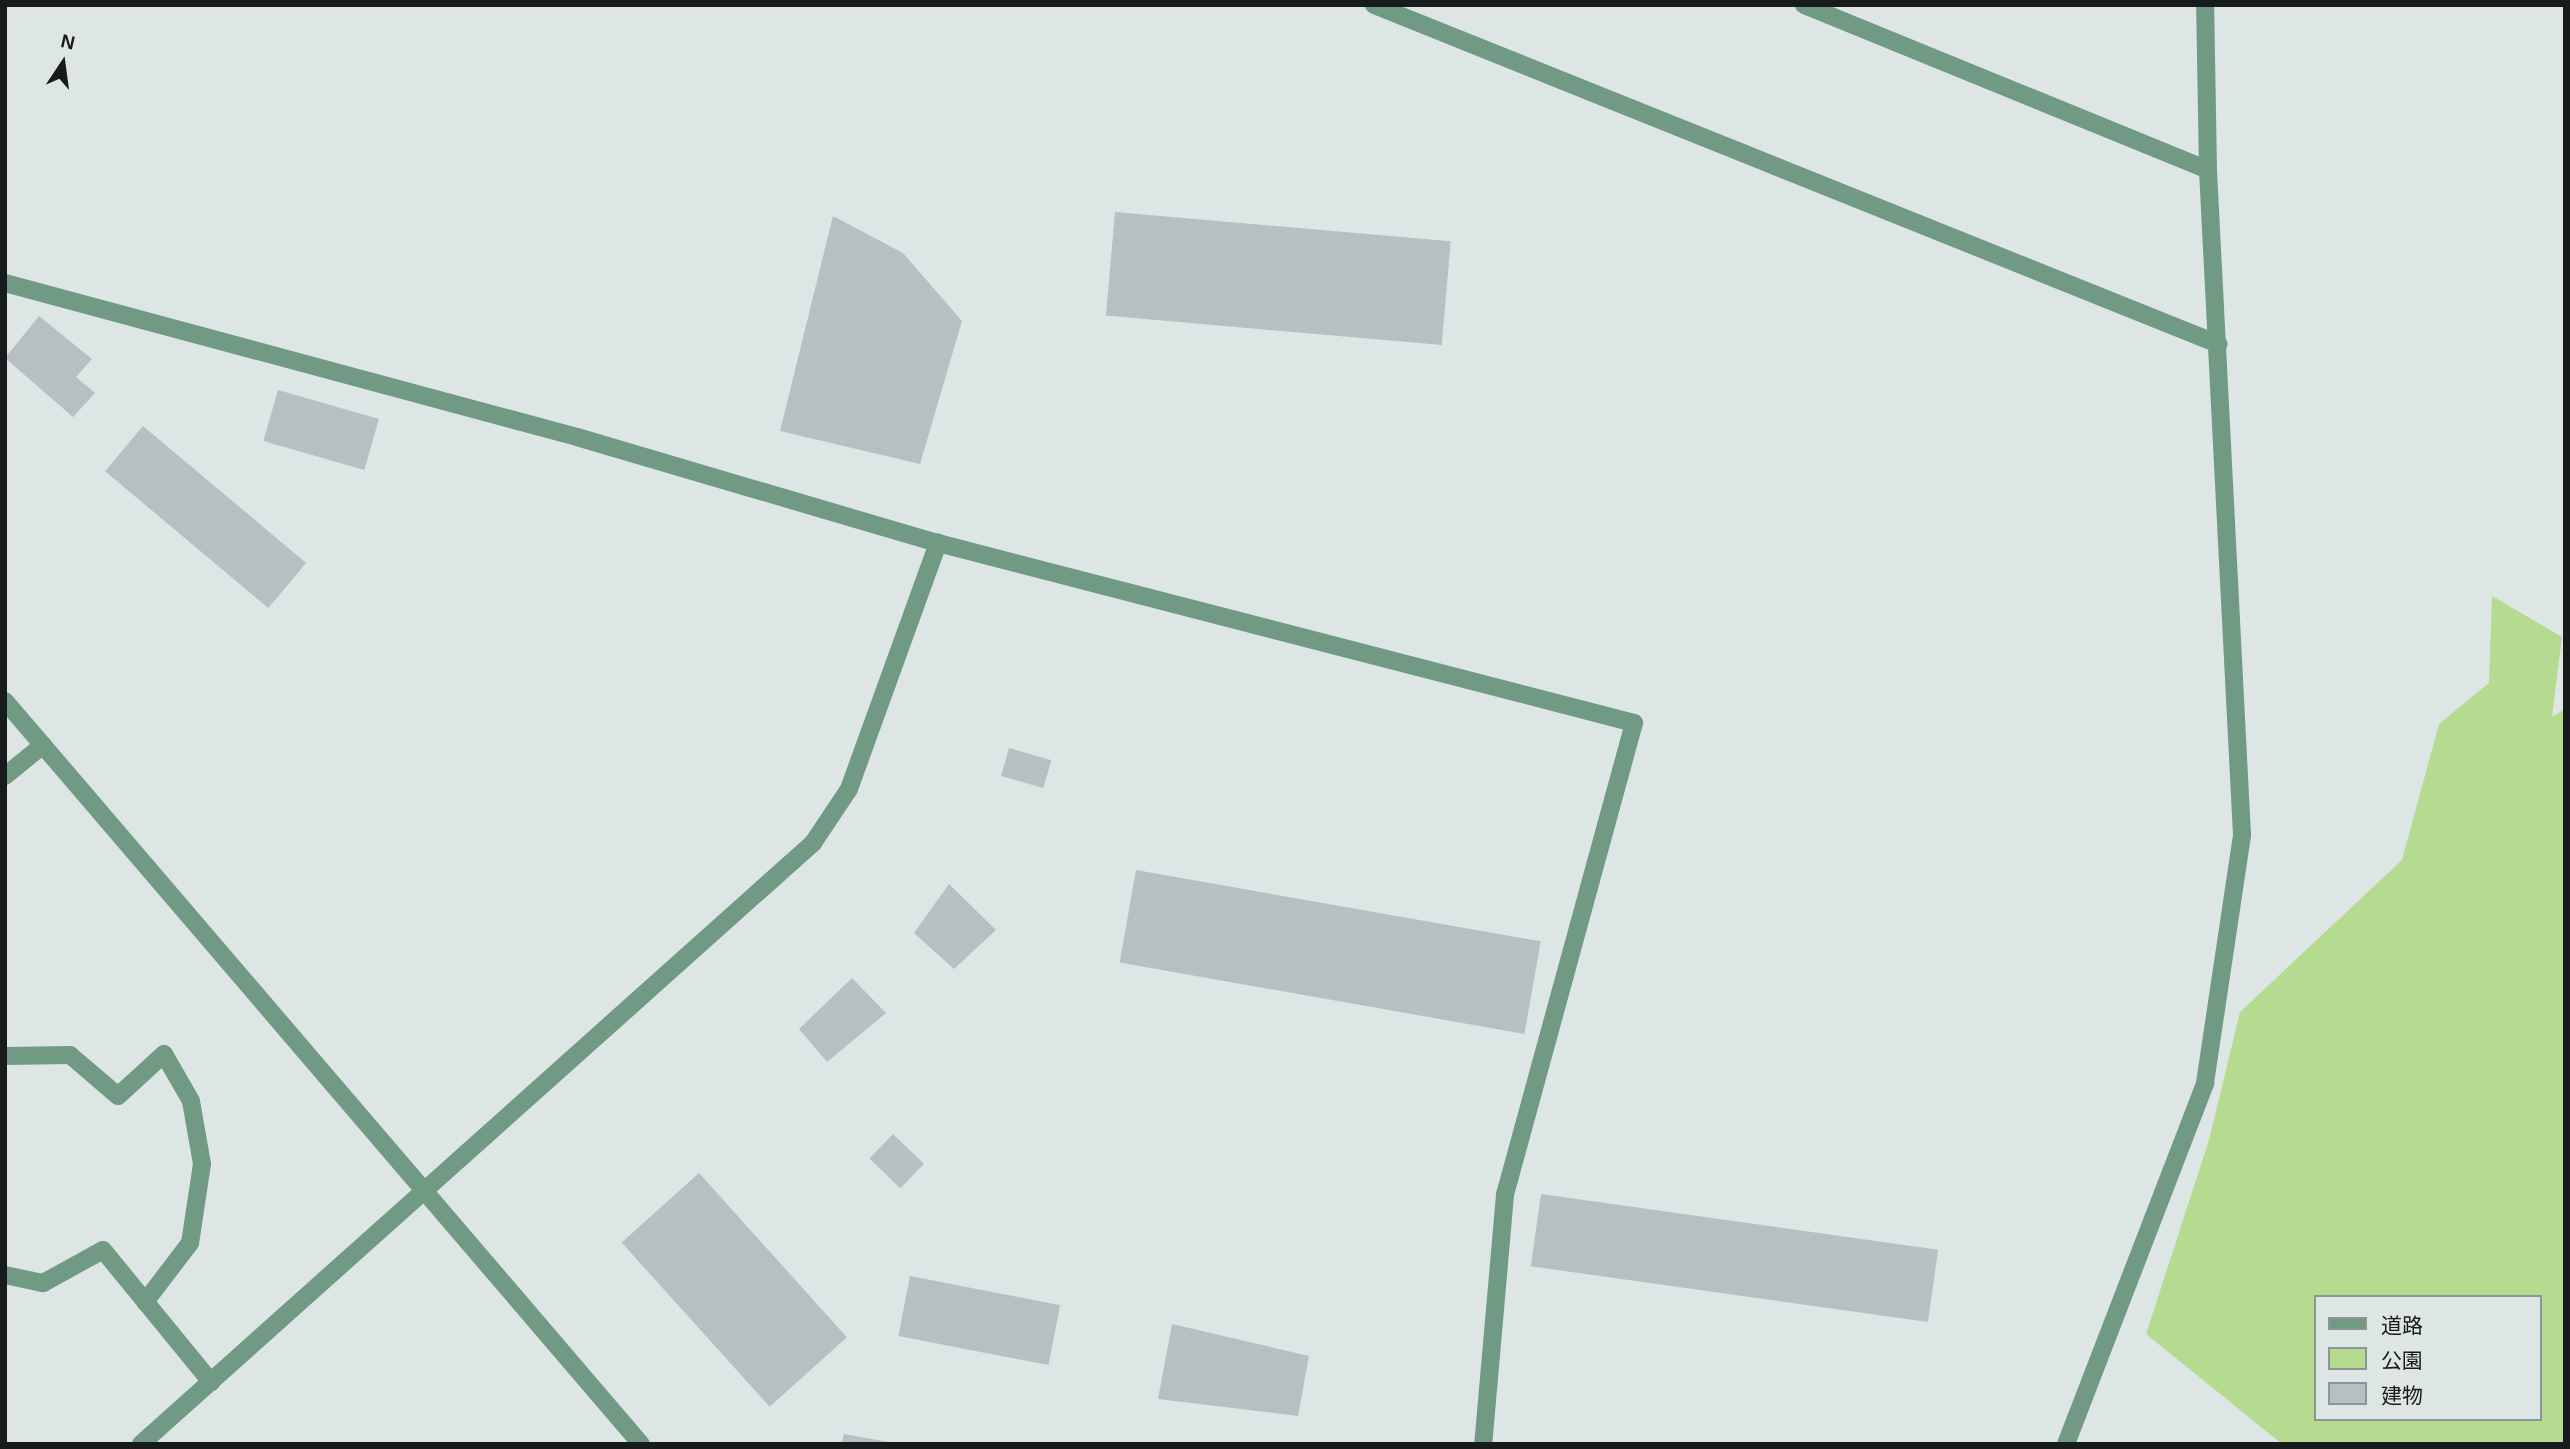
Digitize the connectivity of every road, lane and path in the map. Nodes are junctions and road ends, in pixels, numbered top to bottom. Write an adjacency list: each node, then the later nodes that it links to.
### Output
1 (1374, 5): 6 (street)
2 (1804, 5): 4 (street)
3 (2205, 5): 4 (street)
4 (2208, 170): 6 (street)
5 (5, 283): 7 (street)
6 (2217, 344): 19 (street)
7 (938, 543): 12 (street); 18 (street)
8 (5, 701): 9 (street)
9 (43, 745): 10 (street); 12 (street)
10 (5, 776)
11 (5, 1056): 14 (street)
12 (422, 1194): 15 (street); 17 (street)
13 (5, 1275): 14 (street)
14 (145, 1302): 15 (street)
15 (211, 1382): 16 (street)
16 (141, 1444)
17 (641, 1444)
18 (1483, 1444)
19 (2066, 1444)

